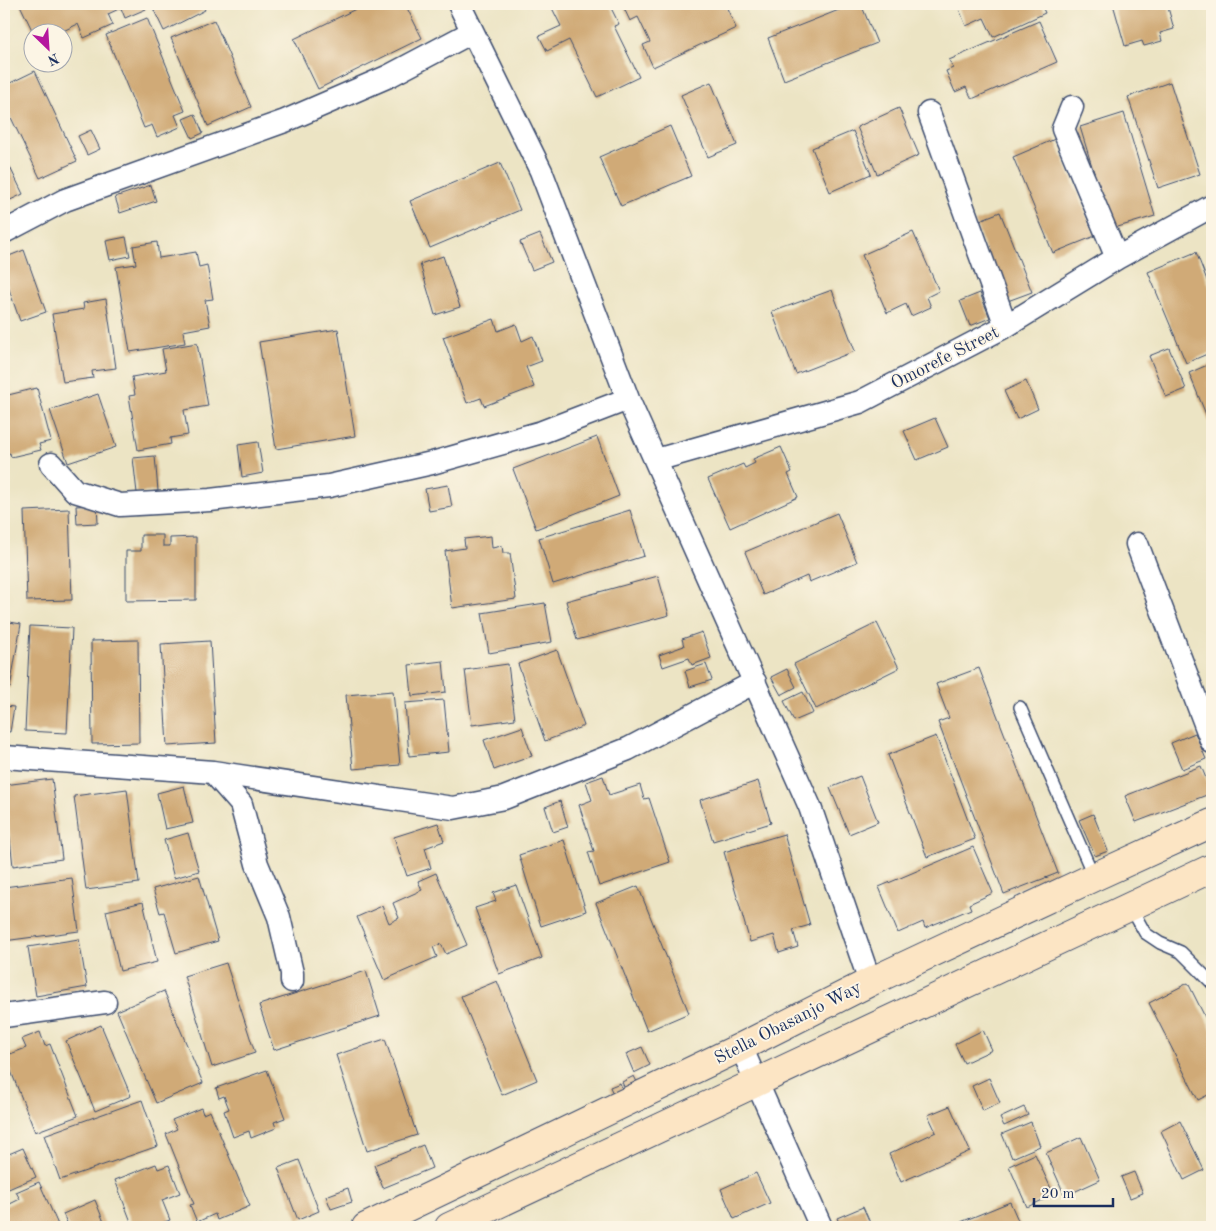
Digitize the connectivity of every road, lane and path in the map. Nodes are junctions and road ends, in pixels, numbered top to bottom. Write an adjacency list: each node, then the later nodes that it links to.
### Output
1 (465, 6): 2 (street)
2 (472, 32): 6 (street); 9 (street)
3 (1072, 107): 7 (street)
4 (929, 112): 8 (street)
5 (1212, 206): 7 (street, Omorefe Street)
6 (4, 232)
7 (1117, 258): 8 (street, Omorefe Street)
8 (1006, 326): 10 (street, Omorefe Street)
9 (628, 399): 10 (street); 11 (street)
10 (656, 460): 13 (street)
11 (51, 464)
12 (1138, 544): 15 (street)
13 (755, 682): 17 (street); 23 (street)
14 (1020, 707): 20 (lane)
15 (1212, 742)
16 (4, 757): 17 (street)
17 (213, 772): 22 (street)
18 (1212, 824): 20 (street, Stella Obasanjo Way)
19 (1212, 868): 21 (street)
20 (1094, 877): 23 (street, Stella Obasanjo Way)
21 (1130, 906): 24 (lane); 28 (street)
22 (292, 981)
23 (870, 982): 27 (street, Stella Obasanjo Way)
24 (1212, 983)
25 (105, 1002): 26 (street)
26 (4, 1016)
27 (740, 1047): 28 (street); 29 (street, Stella Obasanjo Way)
28 (756, 1083): 30 (street); 31 (street)
29 (366, 1227)
30 (449, 1227)
31 (821, 1227)

